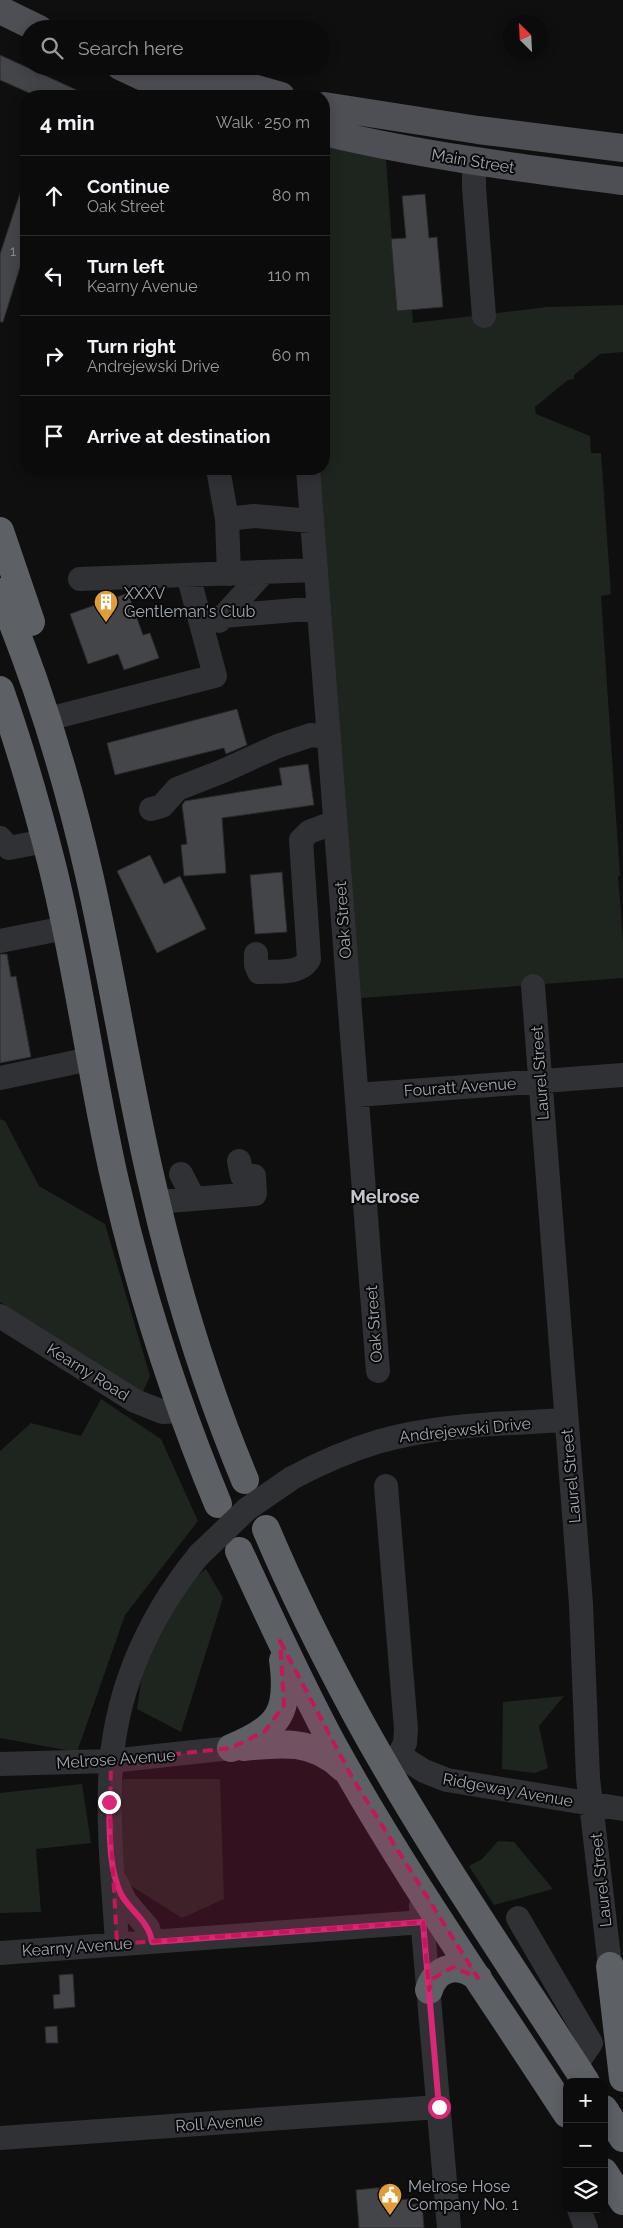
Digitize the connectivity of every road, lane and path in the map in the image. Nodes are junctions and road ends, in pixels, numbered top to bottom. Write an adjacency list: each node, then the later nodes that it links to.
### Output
1 (0, 10): 2 (main road)
2 (22, 20)
3 (139, 75): 5 (main road)
4 (208, 75): 6 (main road)
5 (179, 90)
6 (260, 90)
7 (330, 107): 8 (main road, Main Street)
8 (478, 130): 10 (main road, Main Street); 11 (main road)
9 (330, 134): 11 (main road, Main Street)
10 (623, 148)
11 (474, 163): 12 (main road, Main Street); 13 (street)
12 (623, 181)
13 (484, 316)
14 (219, 475): 16 (street)
15 (308, 475): 17 (street, Oak Street)
16 (227, 519): 17 (street); 21 (street)
17 (312, 521): 19 (street, Oak Street)
18 (0, 531): 29 (highway)
19 (316, 570): 20 (street); 25 (street, Oak Street)
20 (263, 573): 21 (street); 26 (street)
21 (229, 574): 22 (street)
22 (188, 575): 23 (street); 27 (street)
23 (80, 579)
24 (0, 592): 29 (highway)
25 (318, 608): 26 (street); 31 (street, Oak Street)
26 (223, 616): 27 (street)
27 (204, 637): 29 (street)
28 (0, 690): 32 (highway)
29 (47, 716): 49 (highway)
30 (0, 731): 32 (highway)
31 (329, 737): 33 (street); 34 (street, Oak Street)
32 (33, 798): 36 (highway)
33 (151, 809)
34 (336, 822): 39 (street); 45 (street, Oak Street)
35 (0, 838): 36 (street)
36 (45, 841): 37 (highway)
37 (65, 928): 38 (street); 41 (highway)
38 (0, 941)
39 (256, 954)
40 (534, 986): 44 (street, Laurel Street)
41 (90, 1059): 43 (street); 52 (highway)
42 (623, 1075): 44 (street, Fouratt Avenue)
43 (0, 1078)
44 (541, 1081): 45 (street, Fouratt Avenue); 53 (street, Laurel Street)
45 (357, 1095): 51 (street, Oak Street)
46 (239, 1161): 48 (street)
47 (181, 1174): 48 (street)
48 (194, 1199): 49 (street)
49 (156, 1202): 54 (highway)
50 (0, 1316): 52 (street, Kearny Road)
51 (378, 1371)
52 (182, 1411): 56 (highway)
53 (566, 1420): 63 (street, Andrejewski Drive, bridge); 66 (street, Laurel Street)
54 (245, 1480)
55 (386, 1486): 62 (street)
56 (218, 1504)
57 (266, 1529): 60 (highway)
58 (238, 1552): 59 (highway)
59 (280, 1641): 61 (highway); 65 (highway)
60 (358, 1718): 62 (highway); 77 (highway)
61 (231, 1748): 63 (street, Melrose Avenue); 65 (highway)
62 (399, 1755): 66 (street, Ridgeway Avenue)
63 (112, 1761): 64 (street, Melrose Avenue); 68 (street, Andrejewski Drive)
64 (0, 1764)
65 (353, 1779): 69 (highway)
66 (592, 1804): 67 (street, Ridgeway Avenue); 76 (street, Laurel Street)
67 (623, 1810)
68 (113, 1872): 72 (street, Andrejewski Drive); 73 (street, Andrejewski Drive)
69 (420, 1889): 71 (street); 78 (highway)
70 (518, 1918): 75 (street)
71 (423, 1922): 72 (street, Kearny Avenue); 79 (street)
72 (152, 1942): 73 (street, Kearny Avenue)
73 (117, 1944): 74 (street, Kearny Avenue)
74 (0, 1953)
75 (542, 1957): 77 (street); 80 (street)
76 (610, 1966): 81 (highway)
77 (514, 1970): 80 (highway)
78 (478, 1978): 79 (highway); 83 (highway)
79 (428, 1990): 82 (street)
80 (581, 2073)
81 (623, 2078)
82 (439, 2107): 85 (street, Roll Avenue); 90 (street)
83 (563, 2108)
84 (608, 2115): 86 (highway)
85 (0, 2138)
86 (623, 2138)
87 (608, 2178): 88 (highway)
88 (623, 2201)
89 (580, 2213): 91 (street)
90 (449, 2228)
91 (586, 2228)

